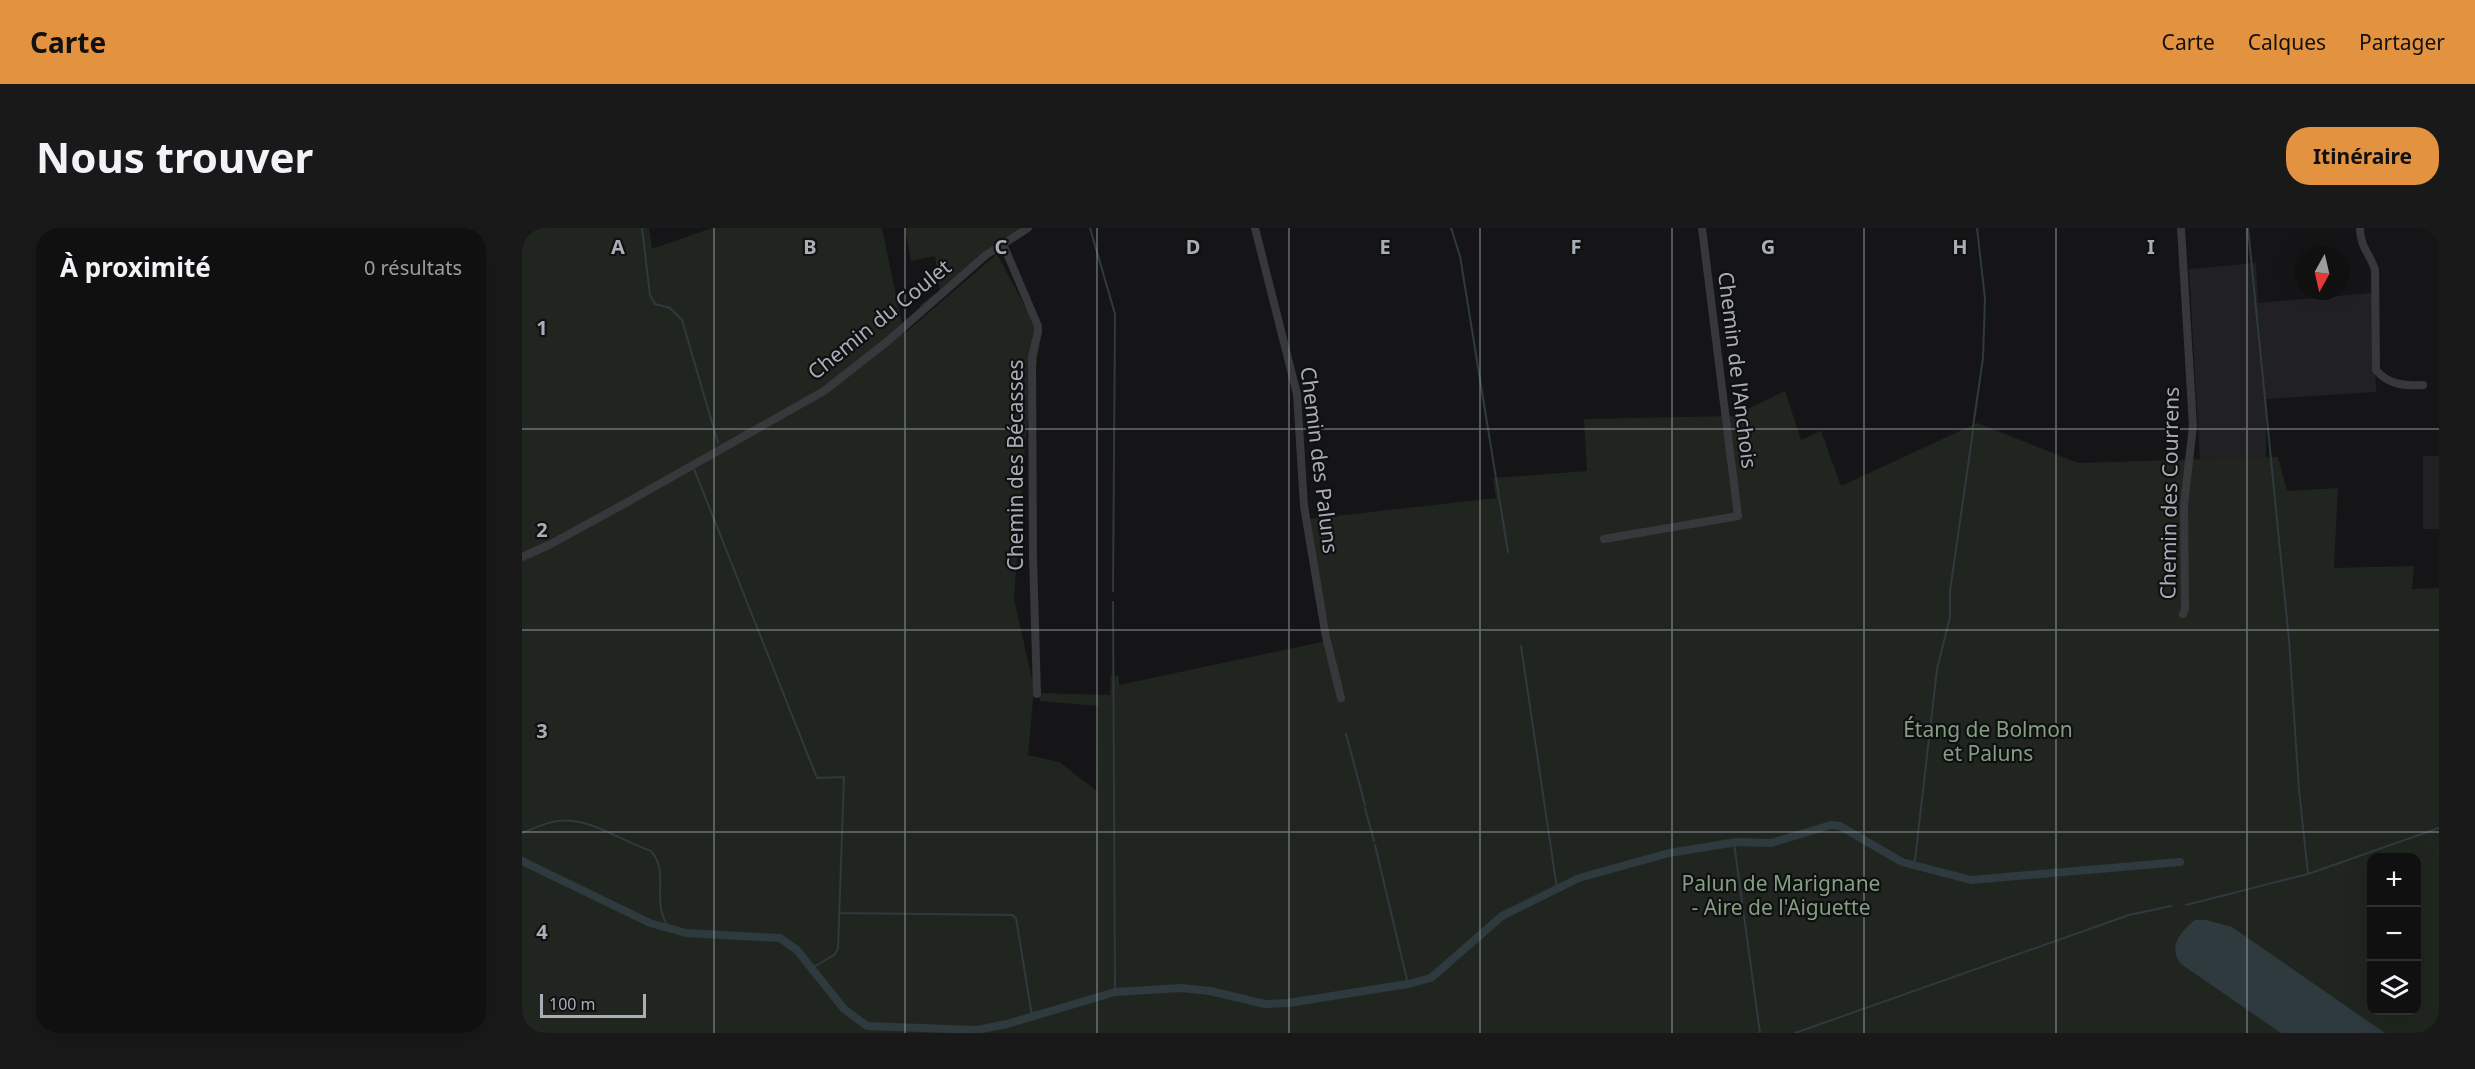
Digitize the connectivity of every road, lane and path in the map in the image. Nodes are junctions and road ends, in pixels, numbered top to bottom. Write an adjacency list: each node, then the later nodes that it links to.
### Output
1 (1028, 228): 6 (street, Chemin du Coulet)
2 (1255, 228): 12 (street, Chemin des Paluns)
3 (1702, 228): 8 (street, Chemin de l'Anchois)
4 (2181, 228): 10 (street, Chemin des Courrens)
5 (2360, 228): 7 (street)
6 (1003, 244): 9 (street, Chemin du Coulet); 11 (street, Chemin des Bécasses)
7 (2423, 385)
8 (1604, 539)
9 (522, 556)
10 (2183, 614)
11 (1037, 694)
12 (1341, 698)

